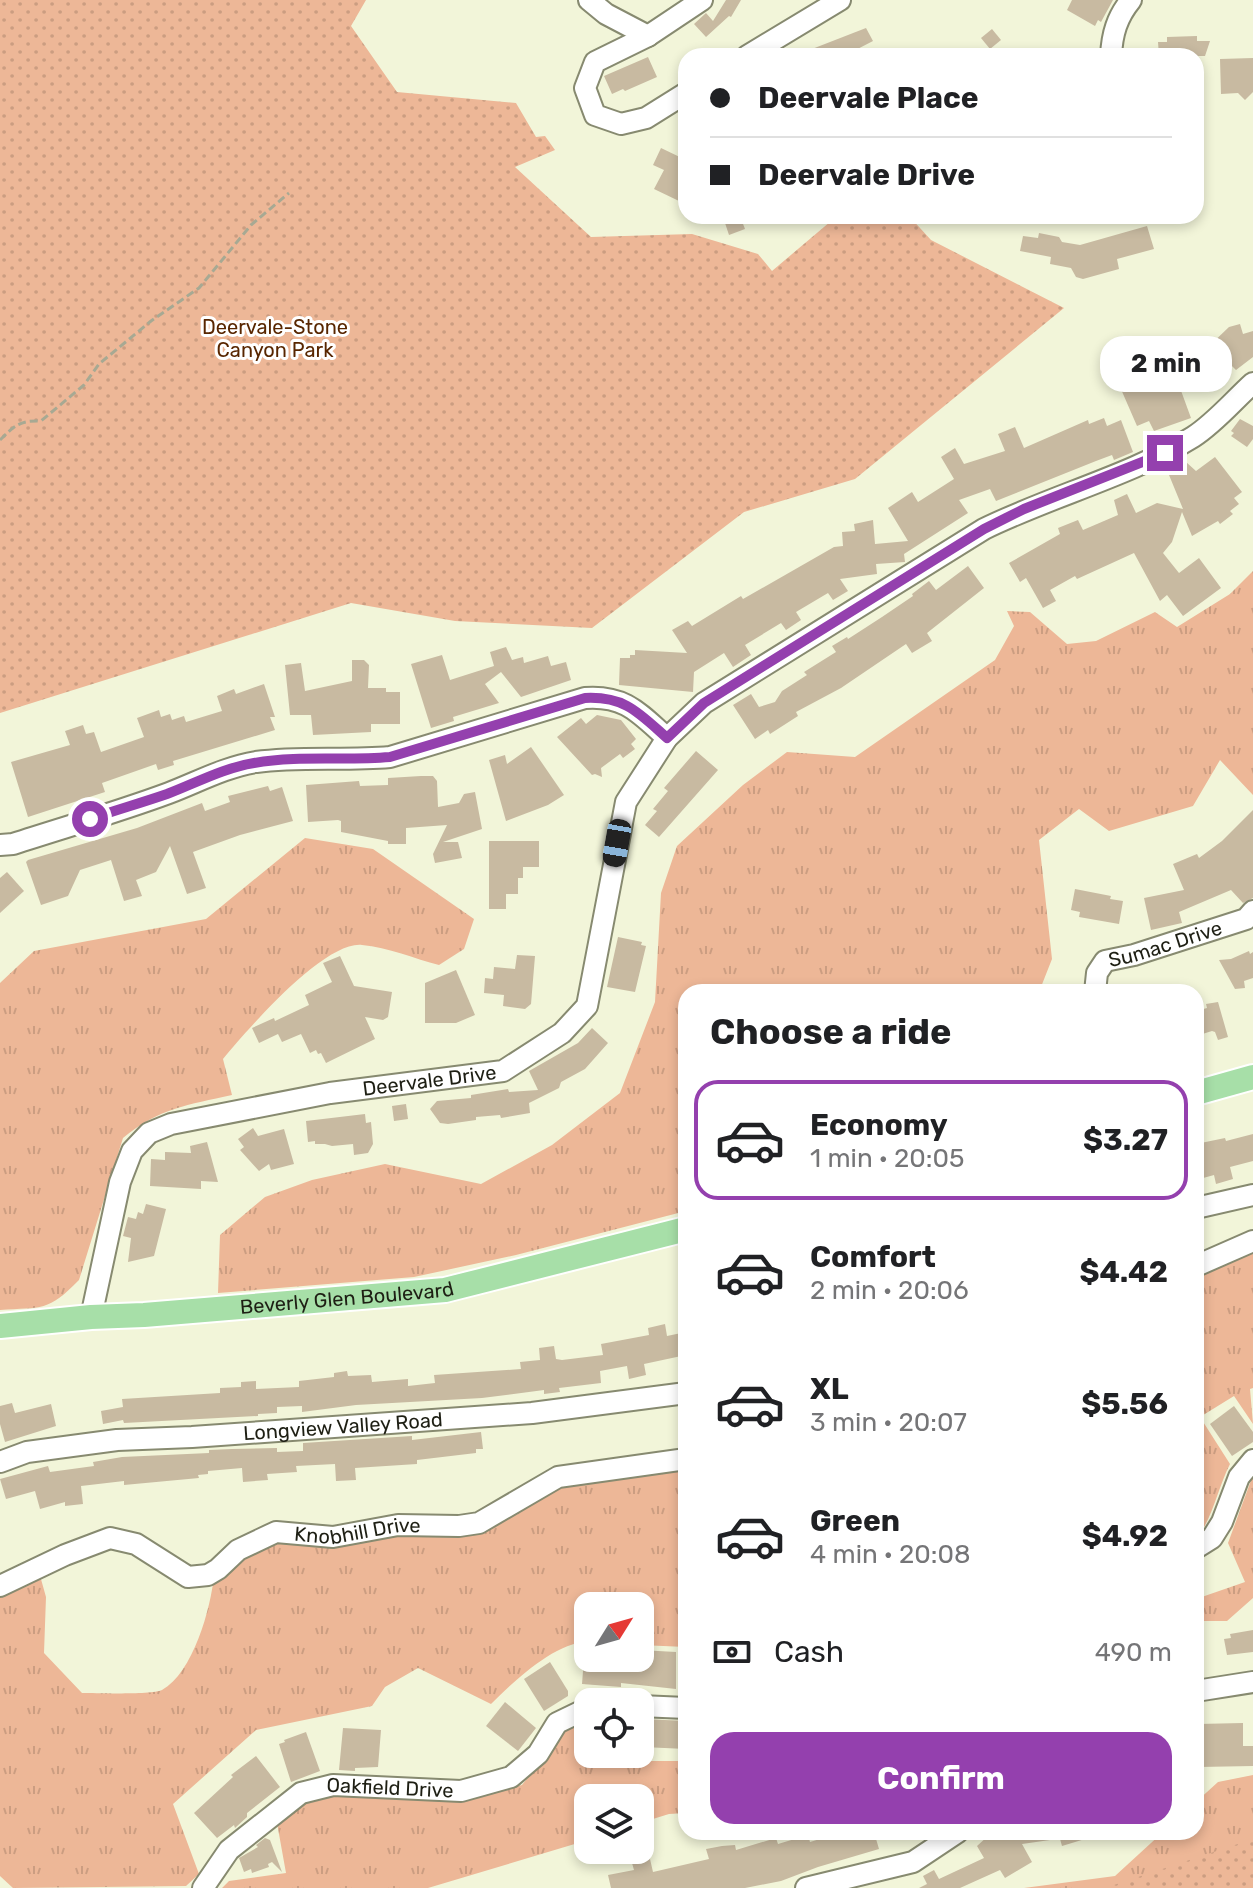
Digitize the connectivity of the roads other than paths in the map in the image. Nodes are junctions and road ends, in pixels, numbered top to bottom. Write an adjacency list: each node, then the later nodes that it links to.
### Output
1 (589, 0): 5 (street)
2 (702, 0): 5 (street)
3 (840, 0): 6 (street)
4 (1131, 0): 7 (street)
5 (648, 36): 8 (street)
6 (760, 48)
7 (1112, 48)
8 (678, 100)
9 (1253, 383): 10 (street, Deervale Drive)
10 (667, 738): 11 (street); 21 (street, Deervale Drive)
11 (0, 845)
12 (1253, 911): 13 (street, Sumac Drive)
13 (1096, 984)
14 (1253, 1077): 15 (main road)
15 (1204, 1091)
16 (1253, 1195): 17 (street)
17 (1204, 1206)
18 (678, 1231): 21 (main road, Beverly Glen Boulevard)
19 (1253, 1241): 20 (street)
20 (1204, 1262)
21 (91, 1317): 22 (main road, Beverly Glen Boulevard)
22 (0, 1326)
23 (678, 1394): 26 (street, Longview Valley Road)
24 (678, 1460): 28 (street, Knobhill Drive)
25 (1253, 1460): 27 (street)
26 (0, 1462)
27 (1204, 1543)
28 (0, 1586)
29 (1253, 1682): 30 (street)
30 (1204, 1690)
31 (654, 1707): 32 (street)
32 (678, 1708)
33 (574, 1715): 35 (street, Oakfield Drive)
34 (946, 1840): 36 (street)
35 (203, 1888)
36 (806, 1888)

